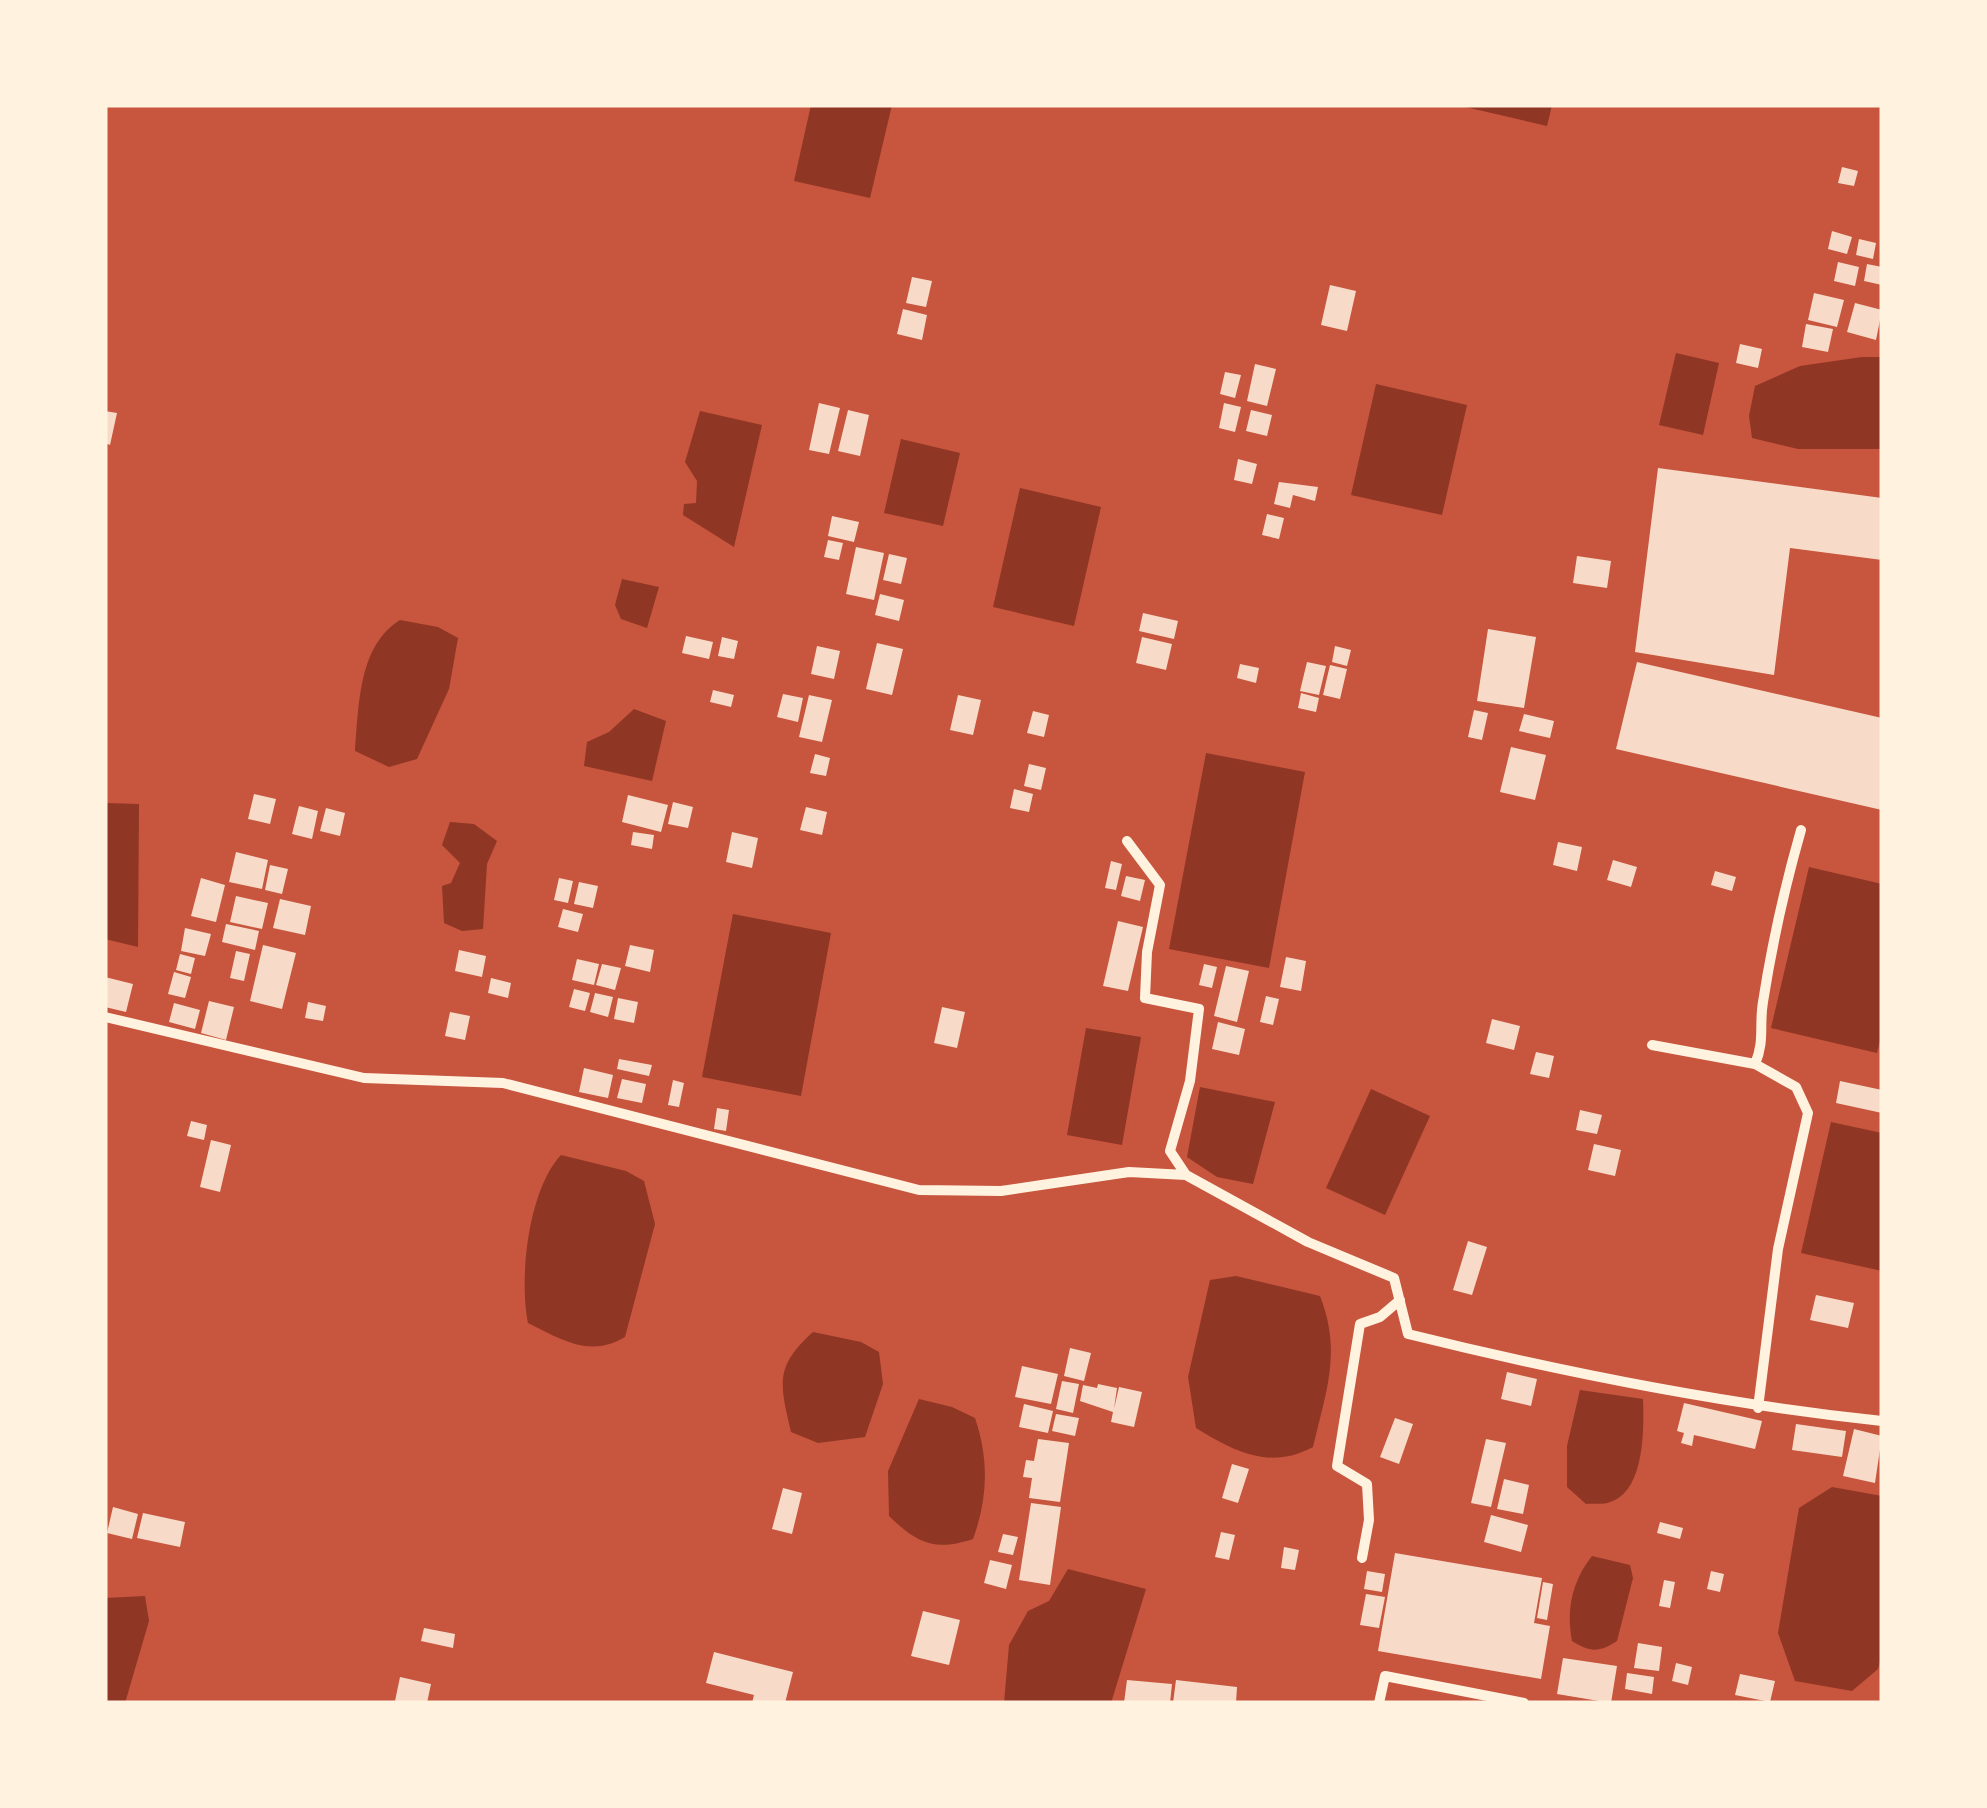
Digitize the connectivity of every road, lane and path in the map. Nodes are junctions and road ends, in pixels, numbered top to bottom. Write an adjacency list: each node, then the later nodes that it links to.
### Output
1 (1801, 830): 5 (street)
2 (1127, 841): 6 (street)
3 (105, 1017): 6 (street)
4 (1652, 1045): 5 (street)
5 (1754, 1064): 8 (street)
6 (1186, 1175): 7 (street)
7 (1400, 1300): 8 (street); 10 (street)
8 (1758, 1408): 9 (street)
9 (1882, 1421)
10 (1362, 1558)
11 (793, 1703): 12 (path)
12 (800, 1703)
13 (1379, 1703): 14 (street)
14 (1524, 1703)

